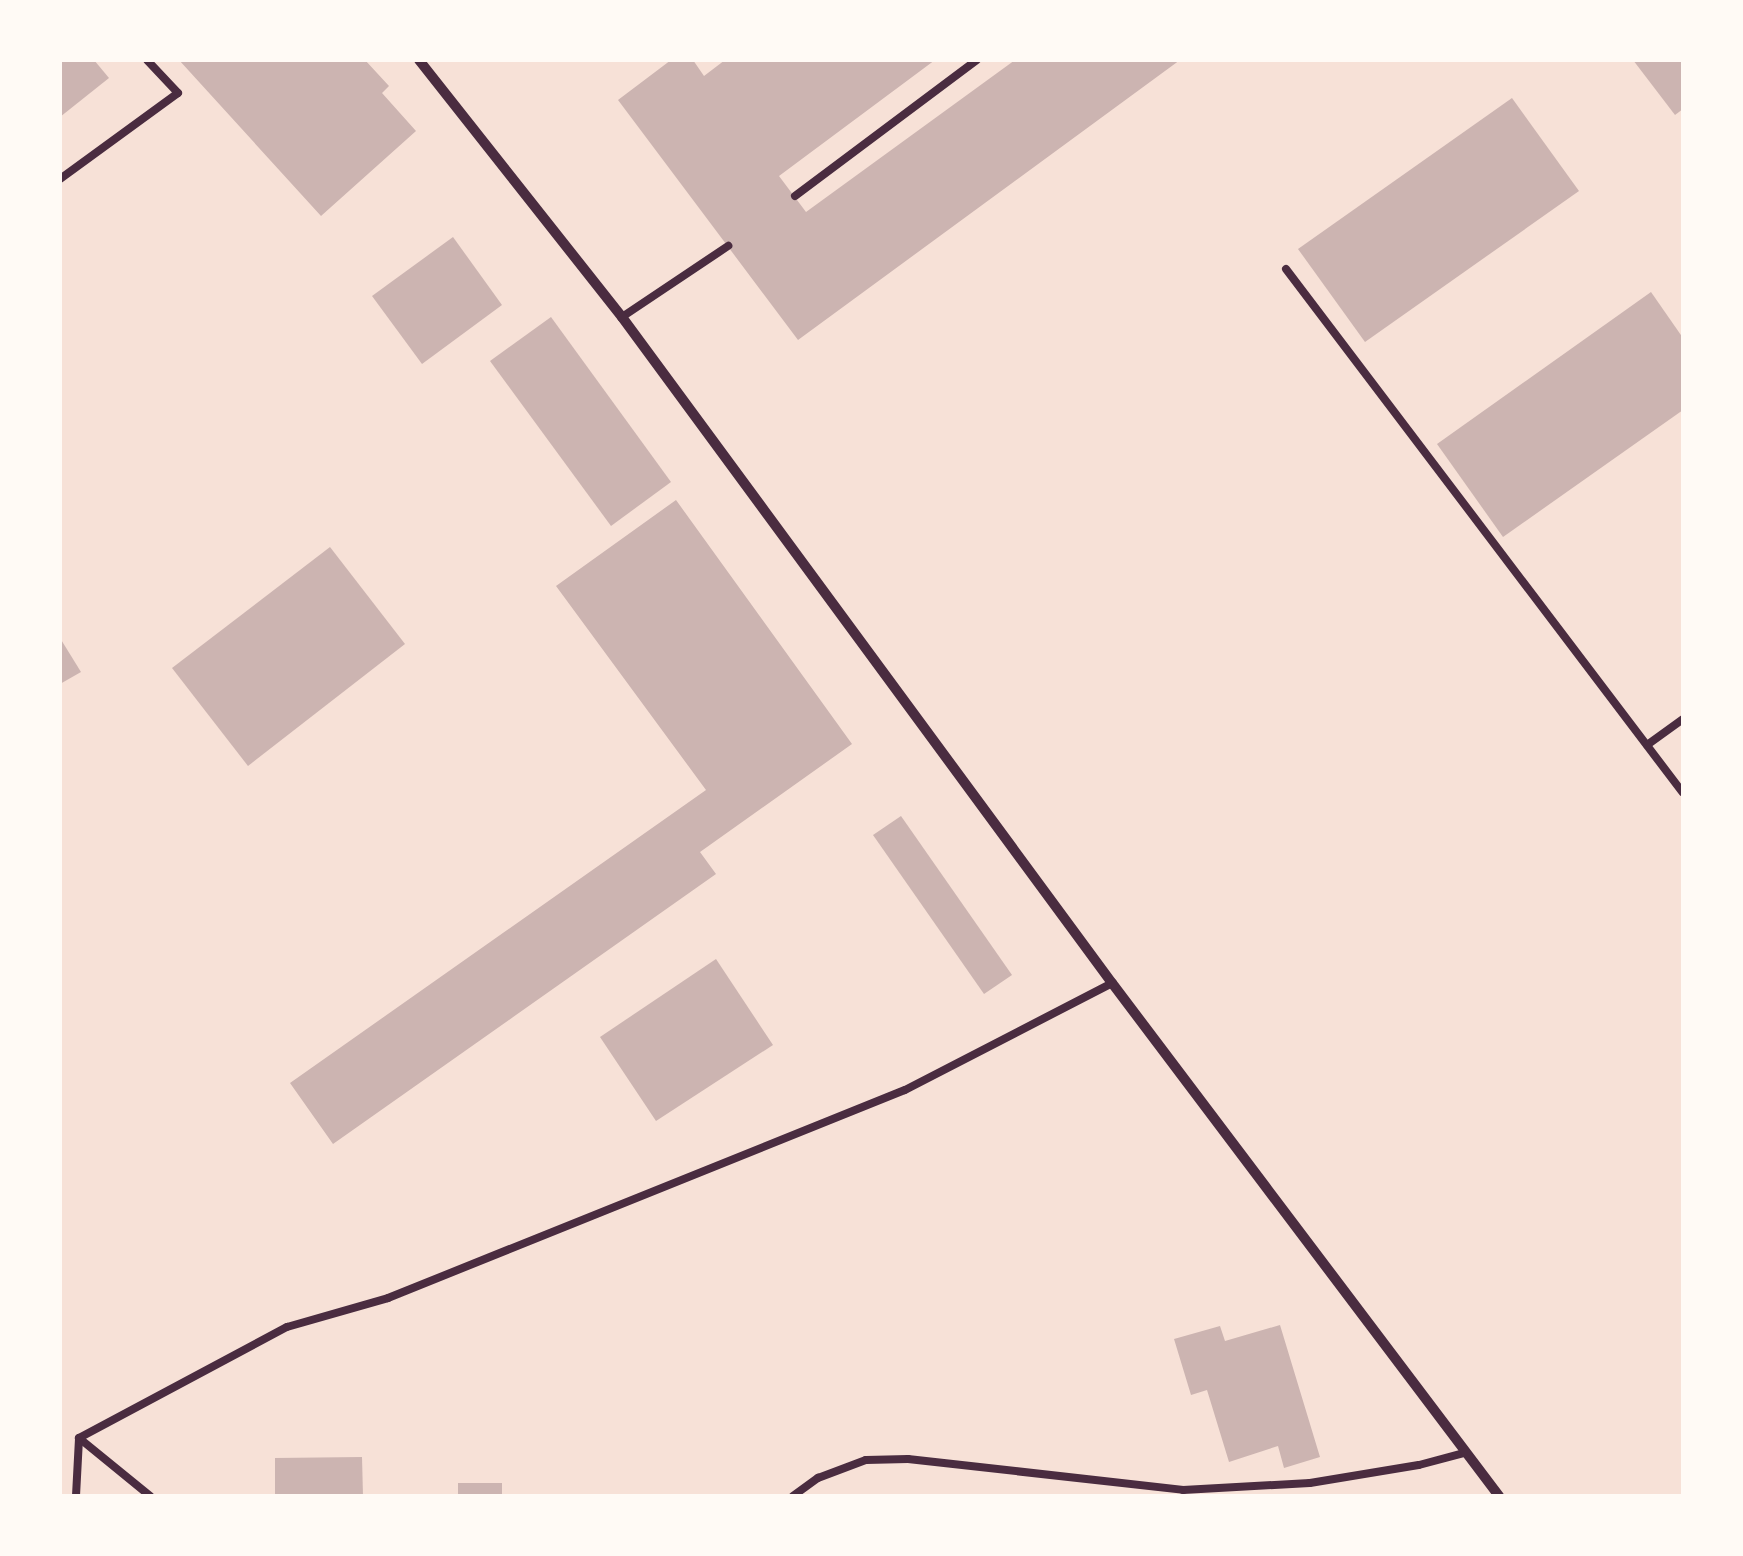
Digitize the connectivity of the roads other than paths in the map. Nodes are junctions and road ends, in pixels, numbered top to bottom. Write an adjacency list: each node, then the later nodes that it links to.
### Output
1 (147, 60): 4 (lane)
2 (419, 60): 8 (street)
3 (976, 60): 5 (lane)
4 (60, 180)
5 (795, 196)
6 (728, 246): 8 (lane)
7 (1286, 270): 10 (lane)
8 (622, 317): 12 (street)
9 (1683, 718): 10 (lane)
10 (1647, 746): 11 (lane)
11 (1683, 793)
12 (1112, 983): 13 (lane); 14 (street)
13 (79, 1438): 15 (lane); 16 (lane)
14 (1464, 1452): 17 (lane); 18 (street)
15 (76, 1496)
16 (150, 1496)
17 (793, 1496)
18 (1499, 1496)

